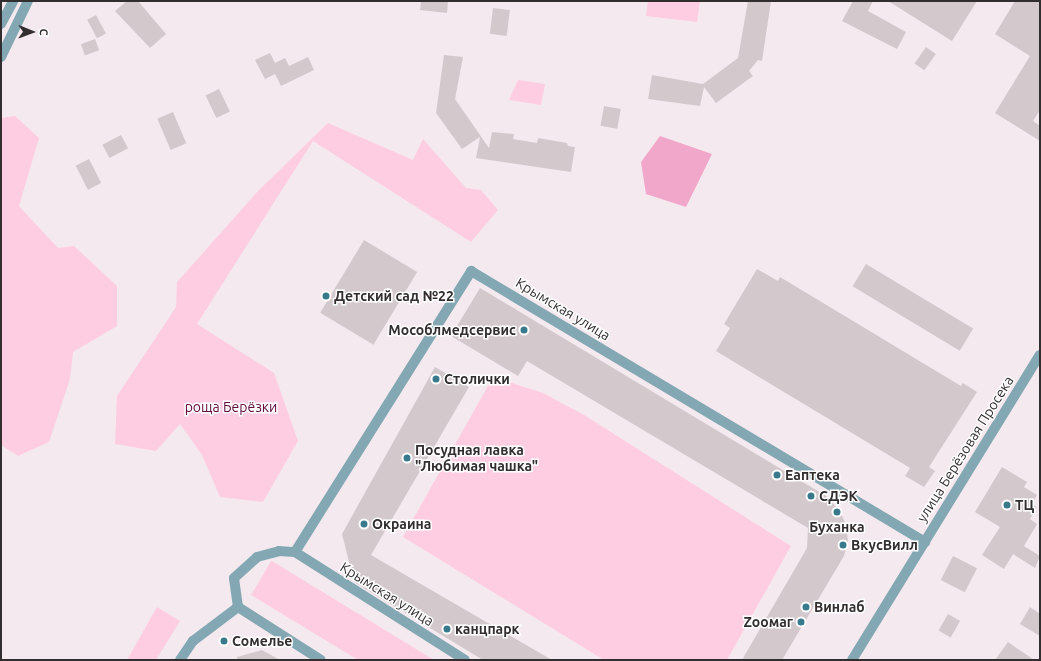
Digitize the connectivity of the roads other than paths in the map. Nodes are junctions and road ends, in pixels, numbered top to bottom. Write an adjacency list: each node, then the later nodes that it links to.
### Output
1 (13, 1): 3 (street)
2 (28, 1): 4 (street)
3 (1, 24)
4 (1, 57)
5 (1040, 355): 6 (street, улица Берёзовая Просека)
6 (925, 542): 7 (street, Крымская улица); 12 (street, улица Берёзовая Просека)
7 (295, 552): 8 (street); 11 (street, Крымская улица)
8 (238, 607): 9 (street); 10 (street)
9 (180, 660)
10 (321, 660)
11 (465, 660)
12 (852, 660)

